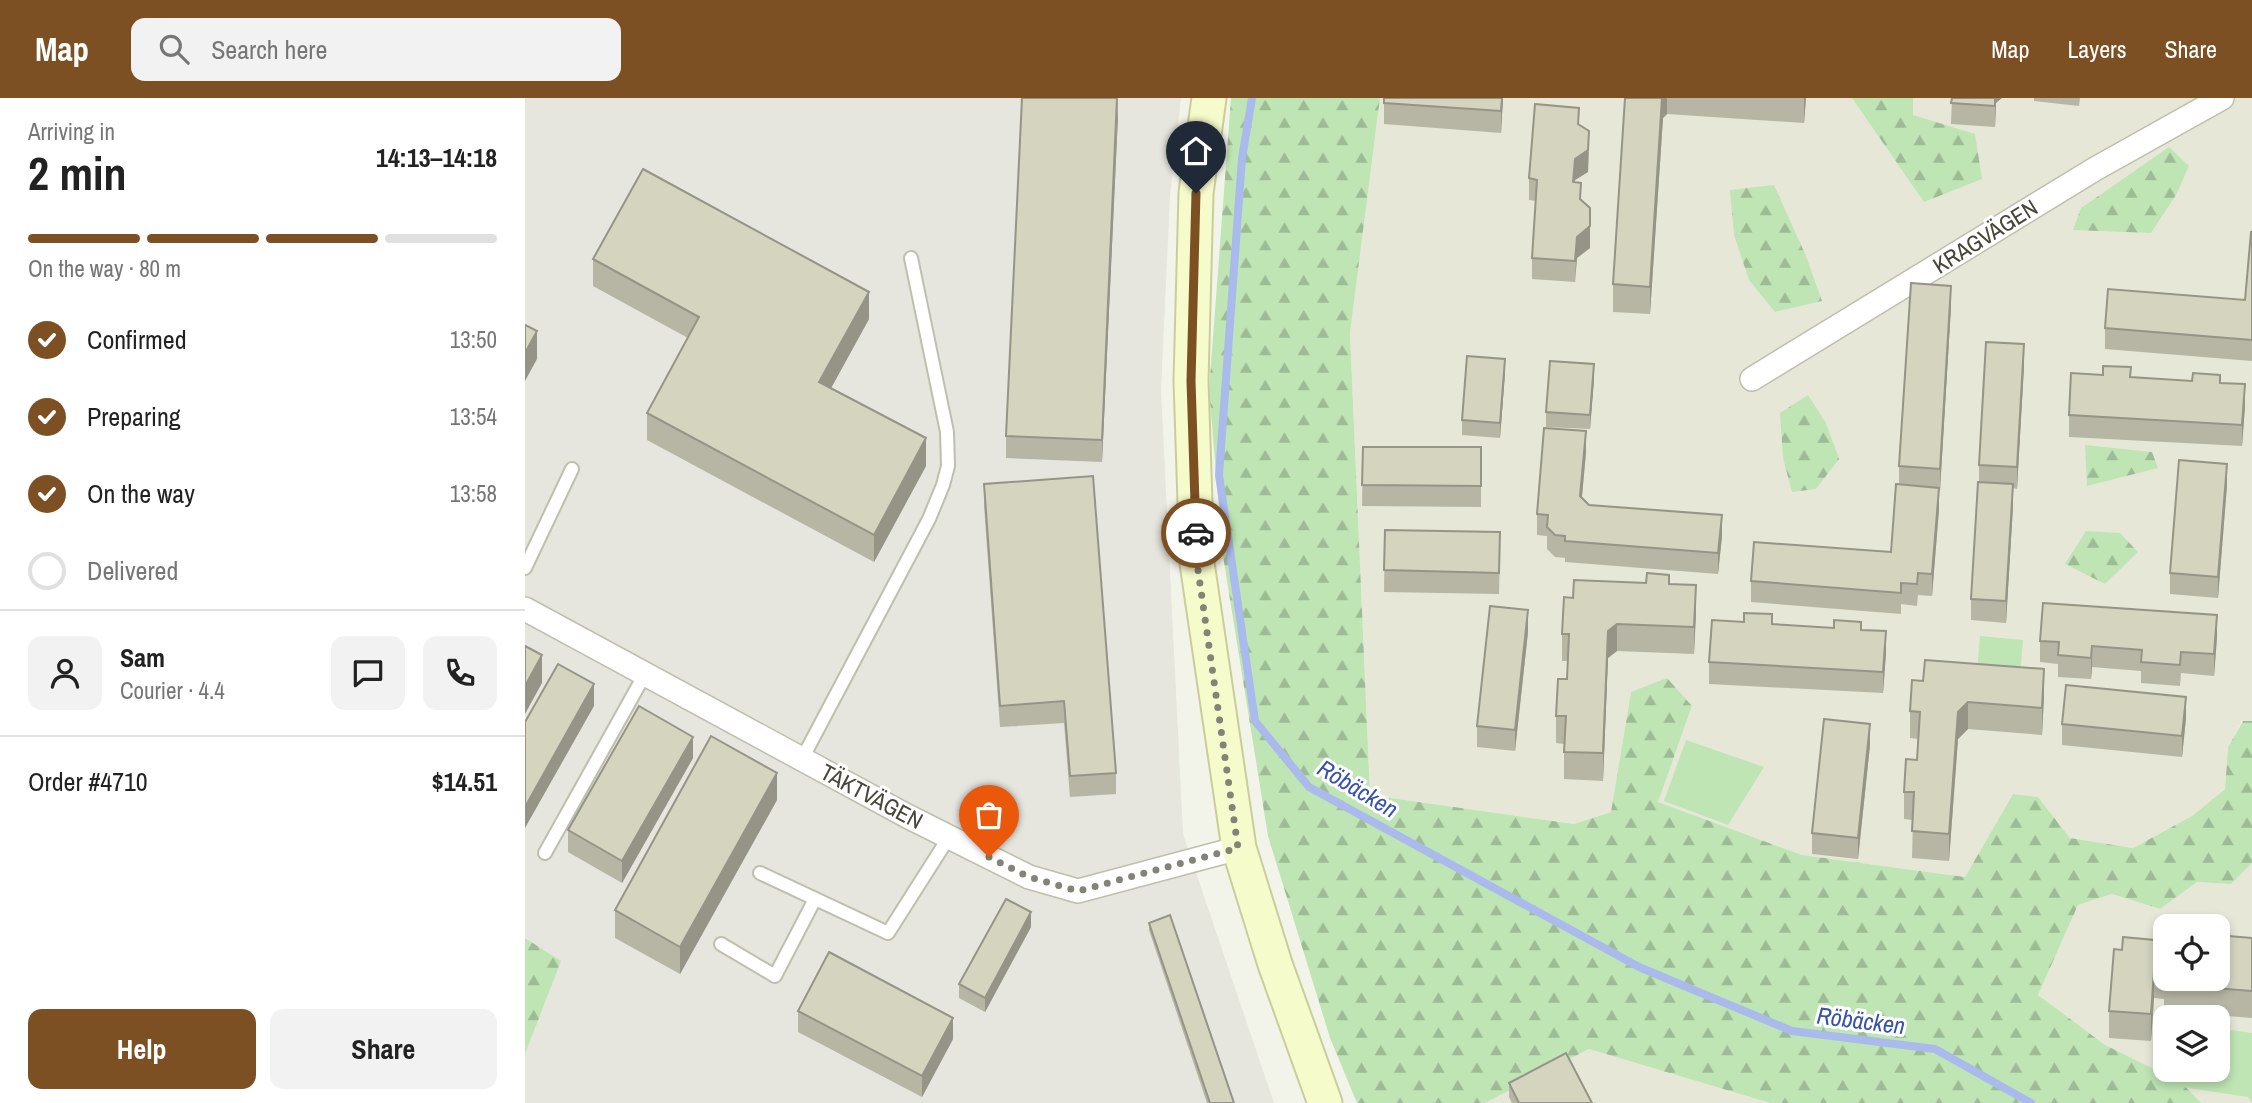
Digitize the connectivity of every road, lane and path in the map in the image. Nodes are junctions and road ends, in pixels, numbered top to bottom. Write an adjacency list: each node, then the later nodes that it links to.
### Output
1 (1209, 98): 11 (main road)
2 (2222, 98): 4 (street, KRAGVÄGEN)
3 (911, 258): 9 (lane)
4 (1752, 379)
5 (572, 469): 6 (lane)
6 (525, 568)
7 (525, 610): 8 (street, TÄKTVÄGEN)
8 (645, 674): 9 (street, TÄKTVÄGEN); 12 (lane)
9 (802, 759): 10 (street, TÄKTVÄGEN)
10 (949, 837): 11 (street, TÄKTVÄGEN); 14 (lane)
11 (1238, 848): 16 (main road)
12 (545, 853)
13 (760, 873): 14 (lane)
14 (815, 899): 15 (lane)
15 (721, 944)
16 (1325, 1103)

